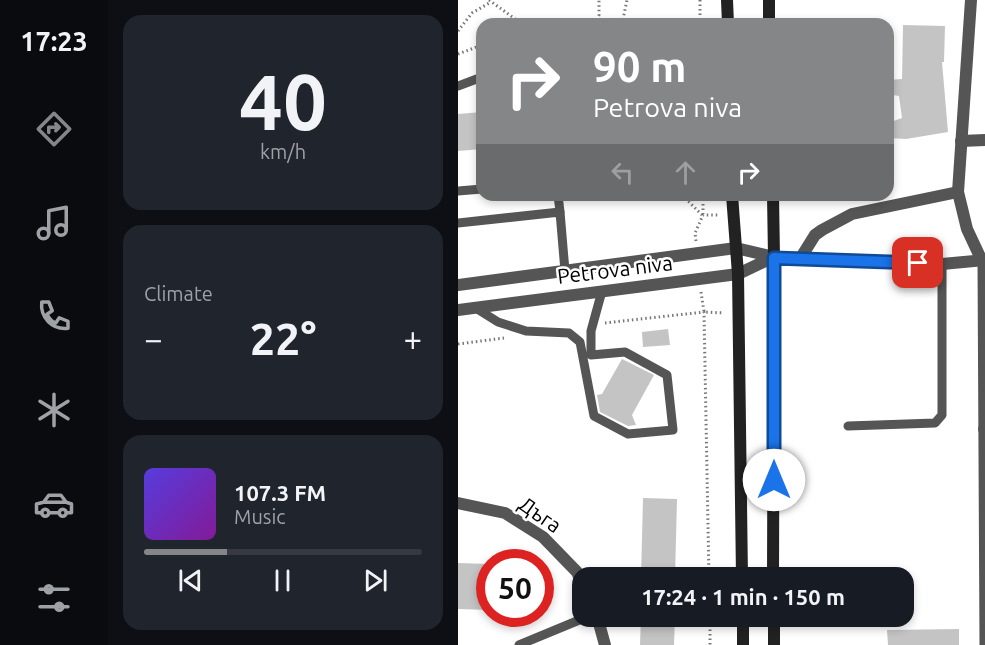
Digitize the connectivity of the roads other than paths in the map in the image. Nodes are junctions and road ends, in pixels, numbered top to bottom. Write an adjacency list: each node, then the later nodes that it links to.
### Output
1 (727, 0): 4 (main road)
2 (769, 0): 5 (main road)
3 (971, 0): 9 (street)
4 (728, 18)
5 (769, 18)
6 (476, 78): 7 (lane)
7 (458, 86)
8 (986, 140): 9 (street)
9 (962, 141): 12 (street)
10 (476, 190): 11 (lane)
11 (458, 191)
12 (958, 192): 20 (street); 21 (street)
13 (559, 201): 16 (lane)
14 (732, 201): 18 (main road)
15 (773, 201): 19 (main road)
16 (560, 212): 17 (lane); 23 (lane)
17 (458, 224)
18 (736, 248): 19 (street, Petrova niva); 23 (street, Petrova niva); 24 (main road)
19 (774, 258): 20 (street, Petrova niva); 24 (street, Petrova niva); 35 (main road)
20 (800, 259): 22 (street, Petrova niva)
21 (984, 261): 22 (street, Petrova niva); 31 (lane)
22 (942, 264): 30 (lane)
23 (565, 271): 25 (street, Petrova niva)
24 (738, 274): 26 (street, Petrova niva); 34 (main road)
25 (458, 285)
26 (602, 291): 27 (street, Petrova niva); 29 (lane)
27 (473, 307): 28 (street, Petrova niva); 29 (lane)
28 (458, 310)
29 (587, 355): 29 (lane)
30 (848, 426)
31 (985, 429): 44 (lane)
32 (458, 503): 33 (street, Дъга)
33 (572, 567)
34 (742, 567)
35 (773, 567)
36 (572, 623): 40 (lane)
37 (600, 627): 41 (street)
38 (743, 627): 42 (main road)
39 (774, 627): 43 (main road)
40 (519, 645)
41 (605, 645)
42 (743, 645)
43 (774, 645)
44 (984, 645)

